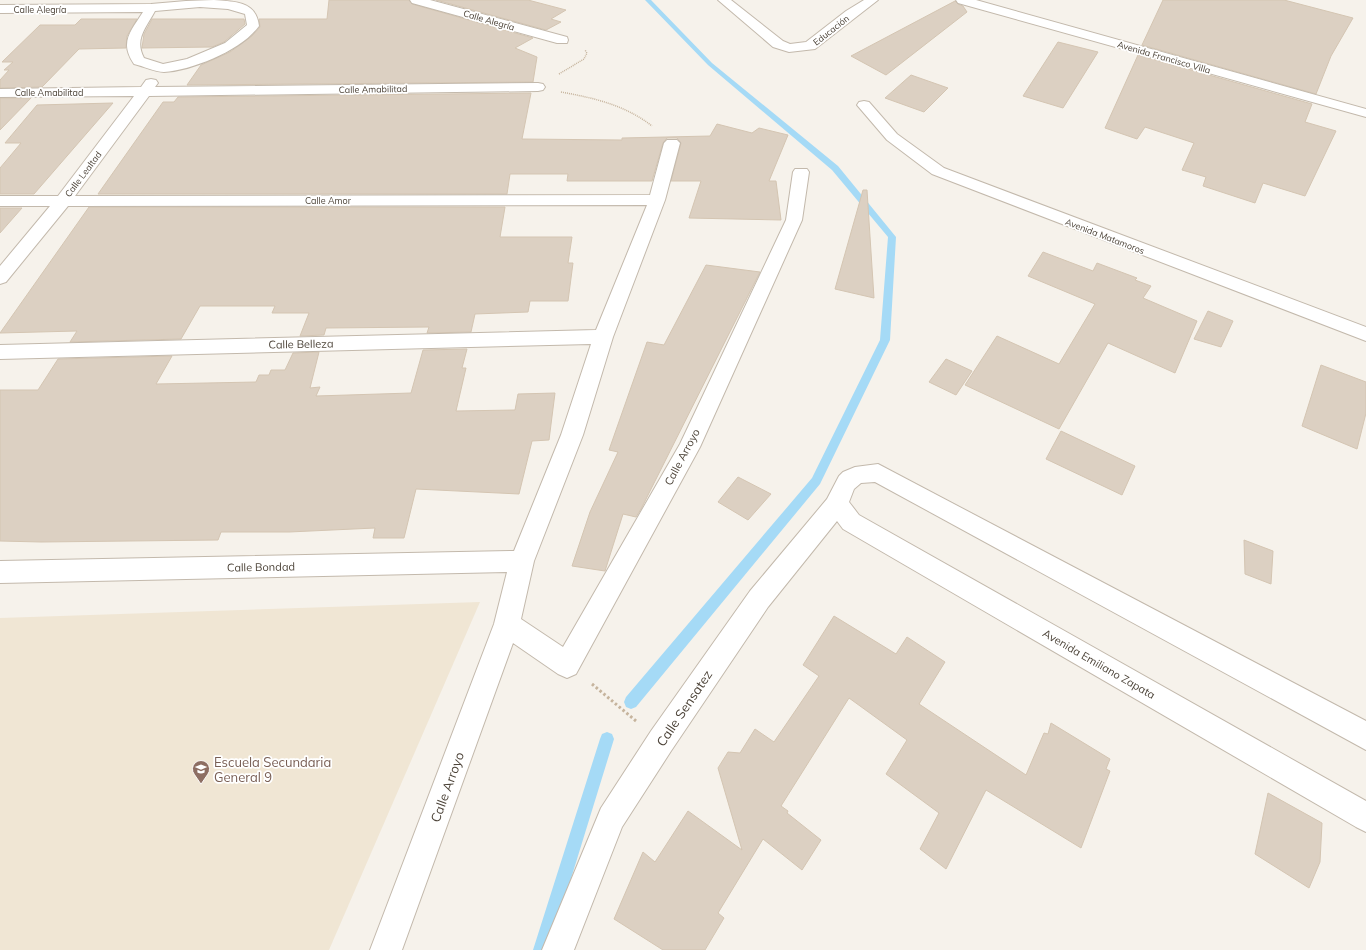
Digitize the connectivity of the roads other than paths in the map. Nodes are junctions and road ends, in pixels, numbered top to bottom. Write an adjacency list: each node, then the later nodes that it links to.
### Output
1 (416, 0): 7 (street, Calle Alegría)
2 (724, 0): 3 (street, Educación)
3 (872, 0)
4 (962, 0): 13 (street, Avenida Francisco Villa)
5 (151, 8): 6 (street, Calle Alegría); 8 (street, Calle Alegría); 8 (street, Calle Alegría)
6 (0, 9)
7 (562, 40)
8 (163, 68): 10 (street, Calle Lealtad)
9 (538, 87): 10 (street, Calle Amabilitad)
10 (145, 92): 11 (street, Calle Amabilitad); 18 (street, Calle Lealtad)
11 (0, 93)
12 (864, 105): 20 (street, Avenida Matamoros)
13 (1366, 113)
14 (672, 143): 16 (street)
15 (801, 172): 26 (street, Calle Arroyo)
16 (657, 200): 18 (street, Calle Amor); 21 (street, Calle Arroyo)
17 (0, 201): 18 (street, Calle Amor)
18 (63, 201): 19 (street, Calle Lealtad)
19 (0, 278)
20 (1366, 334)
21 (603, 337): 22 (street, Calle Belleza); 24 (street, Calle Arroyo)
22 (0, 352)
23 (840, 495): 27 (street); 28 (street, Avenida Emiliano Zapata); 30 (street, Calle Sensatez)
24 (522, 561): 25 (street, Calle Bondad); 26 (street, Calle Arroyo)
25 (0, 572)
26 (507, 624): 29 (street, Calle Arroyo)
27 (1366, 736)
28 (1366, 817)
29 (386, 950)
30 (558, 950)

